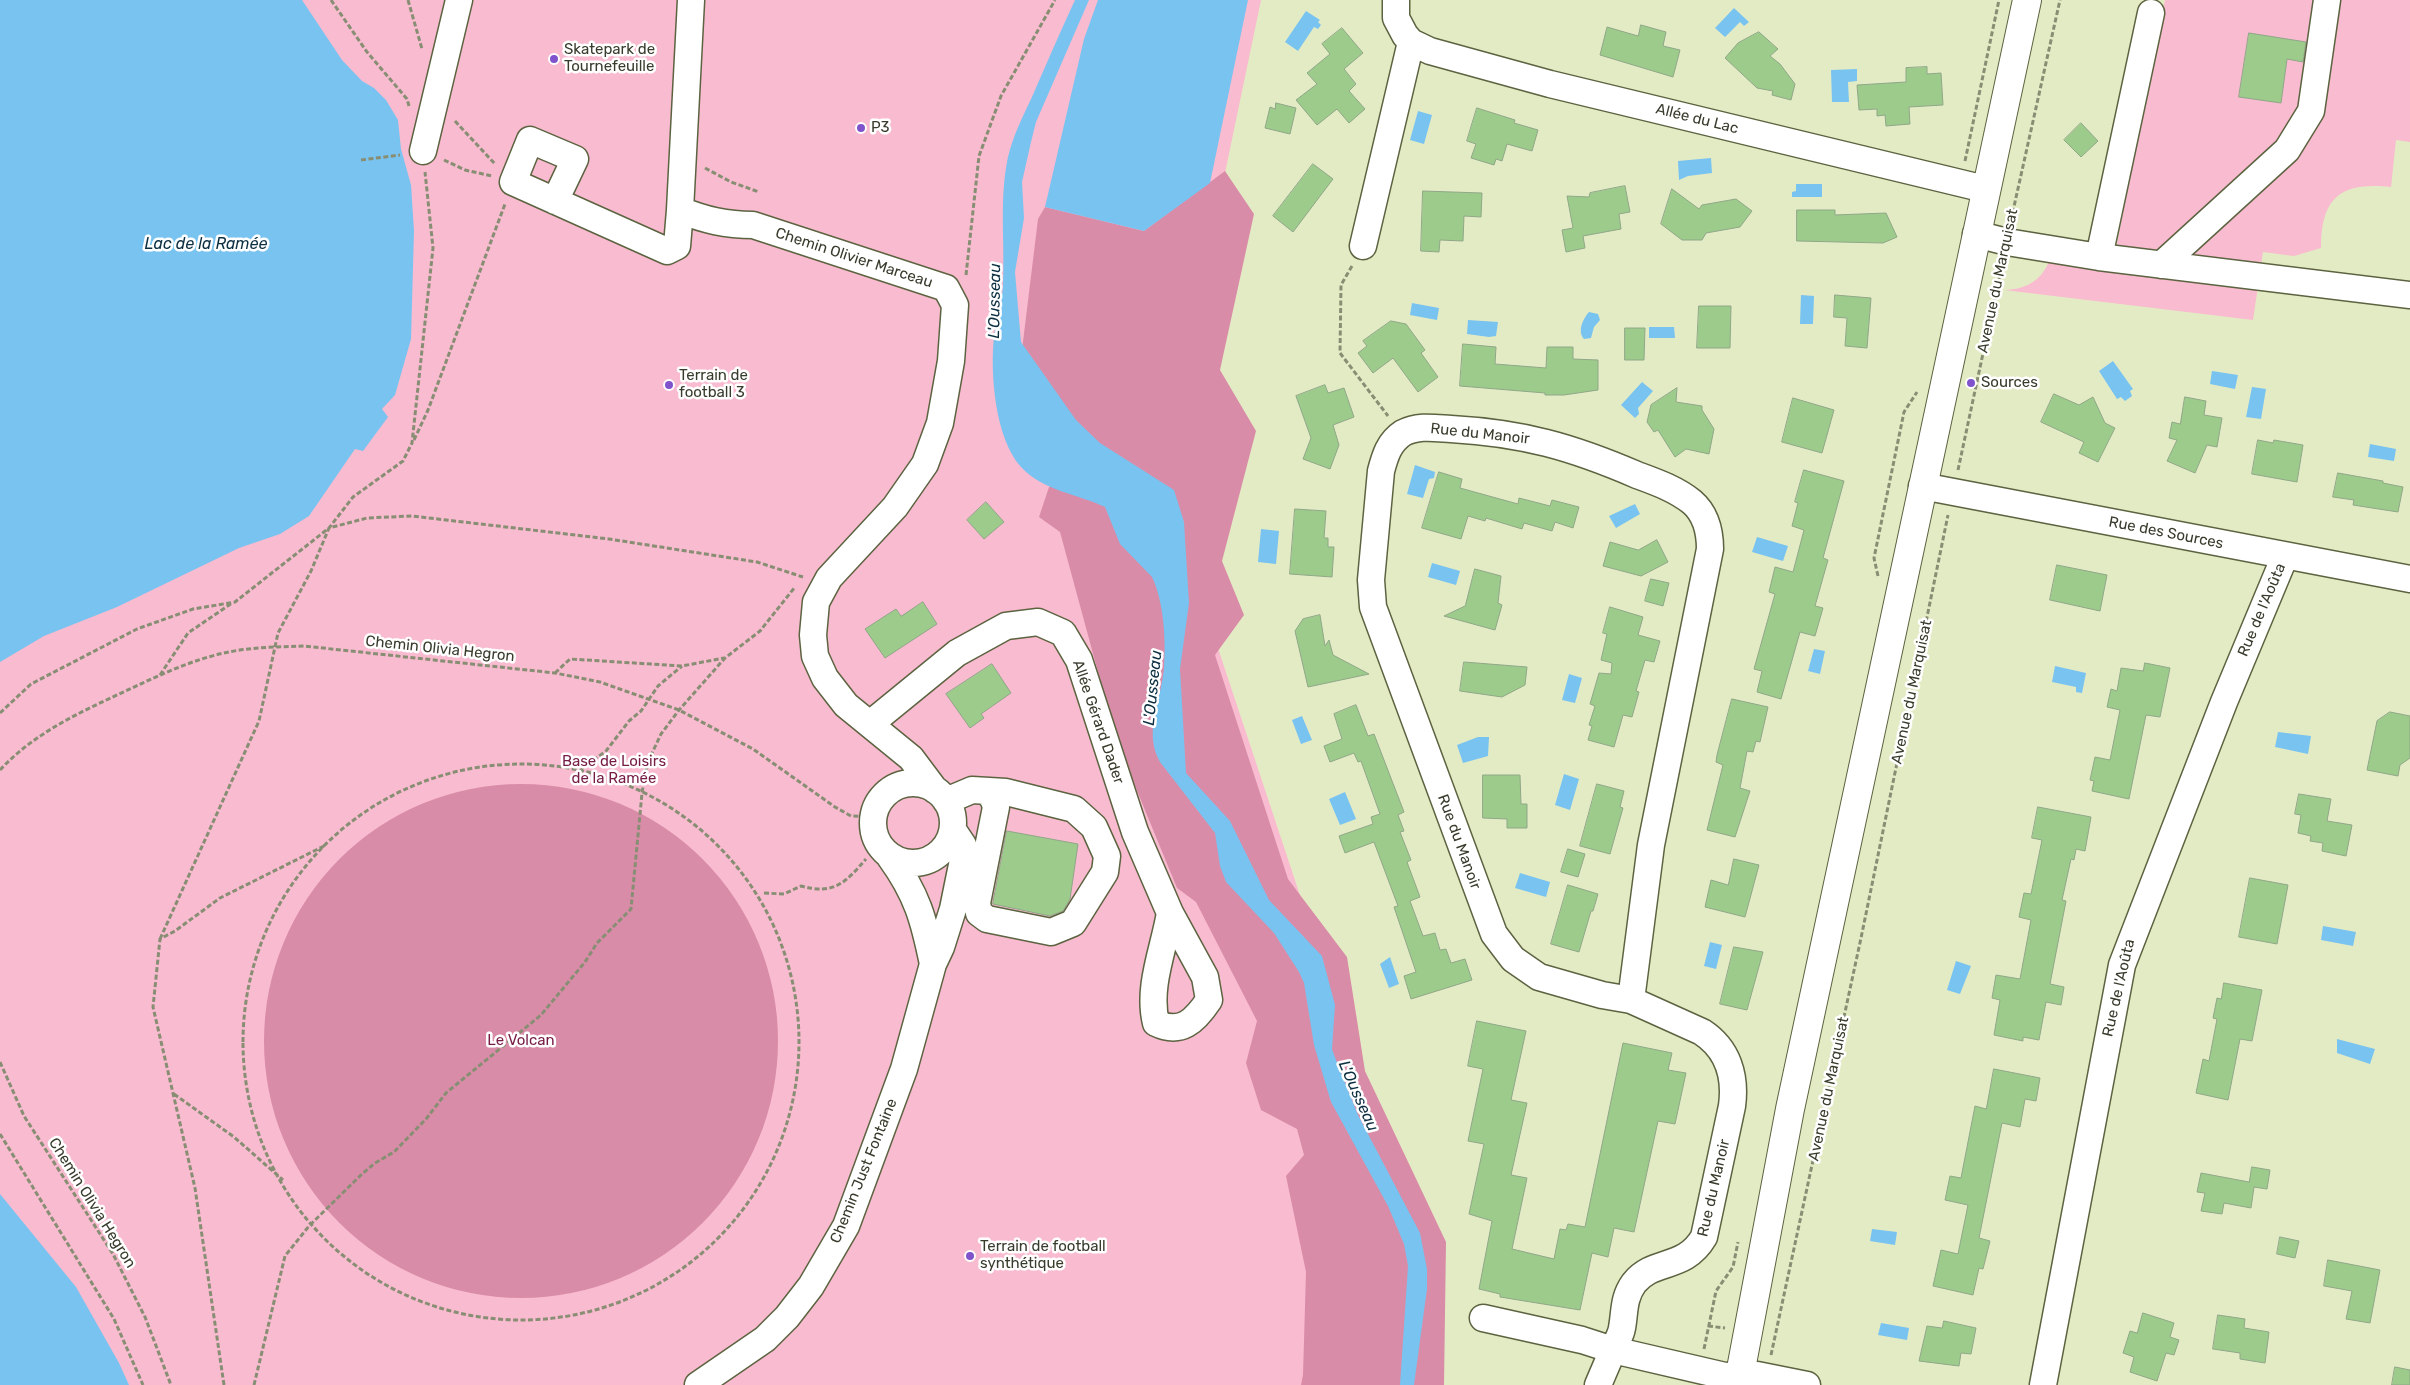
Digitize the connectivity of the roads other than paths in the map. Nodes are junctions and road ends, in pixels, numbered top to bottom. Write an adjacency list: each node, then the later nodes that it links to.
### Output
1 (460, 0): 8 (street)
2 (692, 0): 11 (street)
3 (1396, 0): 7 (street)
4 (2027, 0): 9 (main road, Avenue du Marquisat)
5 (2328, 0): 15 (street)
6 (2151, 13): 14 (street)
7 (1411, 42): 9 (street, Allée du Lac); 13 (street)
8 (423, 151)
9 (1986, 189): 12 (main road, Avenue du Marquisat)
10 (555, 201): 10 (street); 11 (street)
11 (680, 210): 20 (street, Chemin Olivier Marceau)
12 (1976, 234): 14 (street); 17 (main road, Avenue du Marquisat)
13 (1364, 246)
14 (2099, 257): 15 (street)
15 (2161, 265): 16 (street)
16 (2410, 295)
17 (1922, 486): 18 (street, Rue des Sources); 31 (main road, Avenue du Marquisat)
18 (2285, 556): 19 (street, Rue des Sources); 35 (street, Rue de l'Aoûta)
19 (2410, 579)
20 (876, 729): 22 (street); 23 (street); 26 (street, Allée Gérard Dader)
21 (986, 791): 21 (street); 22 (street)
22 (941, 795): 23 (street); 24 (street)
23 (878, 807): 25 (street)
24 (953, 830): 25 (street); 27 (street, Chemin Just Fontaine)
25 (884, 851): 27 (street, Chemin Just Fontaine)
26 (1170, 913)
27 (933, 964): 32 (street, Chemin Just Fontaine)
28 (1631, 1000): 28 (street, Rue du Manoir); 30 (street, Rue du Manoir)
29 (1483, 1318): 30 (street)
30 (1613, 1350): 31 (street); 33 (street, Rue du Manoir)
31 (1748, 1379): 34 (street)
32 (714, 1381)
33 (1598, 1385)
34 (1807, 1385)
35 (2043, 1385)

